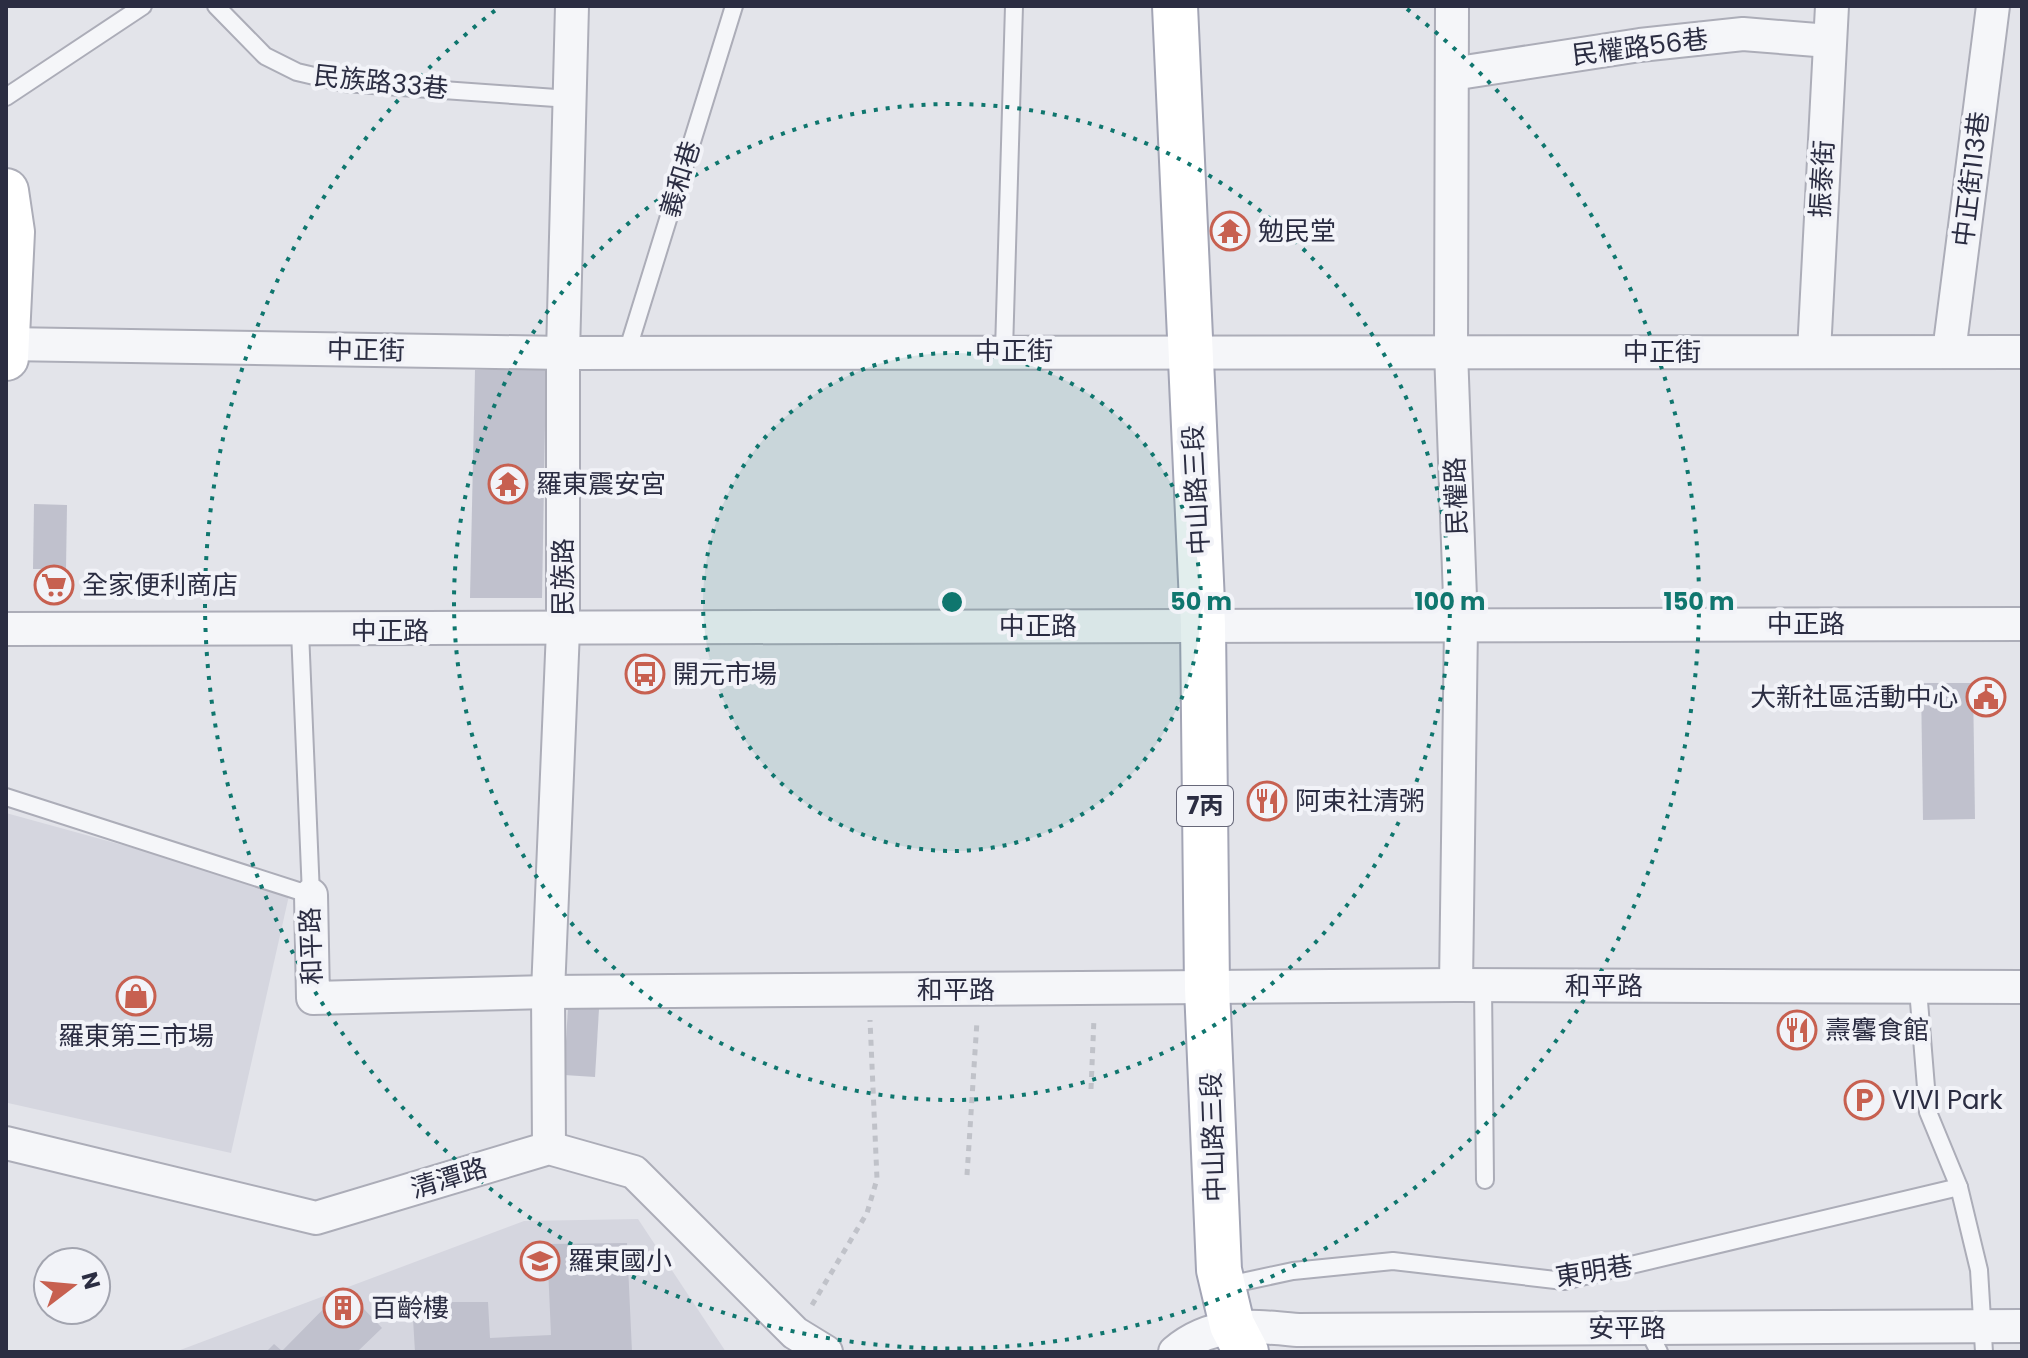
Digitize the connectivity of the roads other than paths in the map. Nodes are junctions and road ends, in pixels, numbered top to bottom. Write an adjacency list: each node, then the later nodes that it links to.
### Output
1 (143, 6): 12 (lane)
2 (216, 6): 13 (lane, 民族路33巷)
3 (572, 6): 13 (street, 民族路)
4 (734, 6): 19 (lane, 義和巷)
5 (1014, 6): 16 (lane)
6 (1175, 6): 17 (main road, 中山路三段 / 7丙)
7 (1452, 6): 11 (street, 民權路)
8 (1832, 6): 10 (street, 振泰街)
9 (1993, 6): 21 (street)
10 (1829, 41): 11 (street, 民權路56巷); 20 (street, 振泰街)
11 (1452, 74): 18 (street, 民權路)
12 (6, 97)
13 (570, 99): 23 (street, 民族路)
14 (6, 191): 15 (main road)
15 (7, 349): 23 (street, 中正街)
16 (1004, 351): 17 (street, 中正街); 19 (street, 中正街)
17 (1189, 351): 18 (street, 中正街); 25 (main road, 中山路三段 / 7丙)
18 (1451, 351): 20 (street, 中正街); 26 (street, 民權路)
19 (627, 352): 23 (street, 中正街)
20 (1814, 352): 21 (street, 中正街)
21 (1949, 352): 22 (street, 中正街)
22 (2022, 352)
23 (563, 353): 28 (street, 民族路)
24 (2022, 624): 26 (street, 中正路)
25 (1203, 625): 26 (street, 中正路); 28 (street, 中正路); 34 (main road, 中山路三段 / 7丙)
26 (1461, 625): 32 (street, 民權路)
27 (6, 629): 29 (street, 中正路)
28 (563, 630): 29 (street, 中正路); 36 (street, 民族路)
29 (300, 631): 31 (lane)
30 (6, 797): 31 (lane, 和平路)
31 (311, 895): 36 (street, 和平路)
32 (1470, 985): 34 (street, 和平路); 35 (street, 和平路); 39 (lane)
33 (2022, 987): 35 (street, 和平路)
34 (1207, 988): 36 (street, 和平路); 41 (main road, 中山路三段 / 7丙)
35 (1918, 989): 40 (lane)
36 (548, 992): 38 (street, 民族路)
37 (6, 1143): 38 (street, 清潭路)
38 (549, 1148): 45 (street)
39 (1485, 1180)
40 (1959, 1187): 41 (lane, 東明巷); 44 (lane)
41 (1233, 1321): 43 (street, 安平路); 46 (street)
42 (2022, 1326): 44 (street, 安平路)
43 (1653, 1340): 44 (street, 安平路)
44 (1984, 1340)
45 (826, 1352)
46 (1175, 1352)

